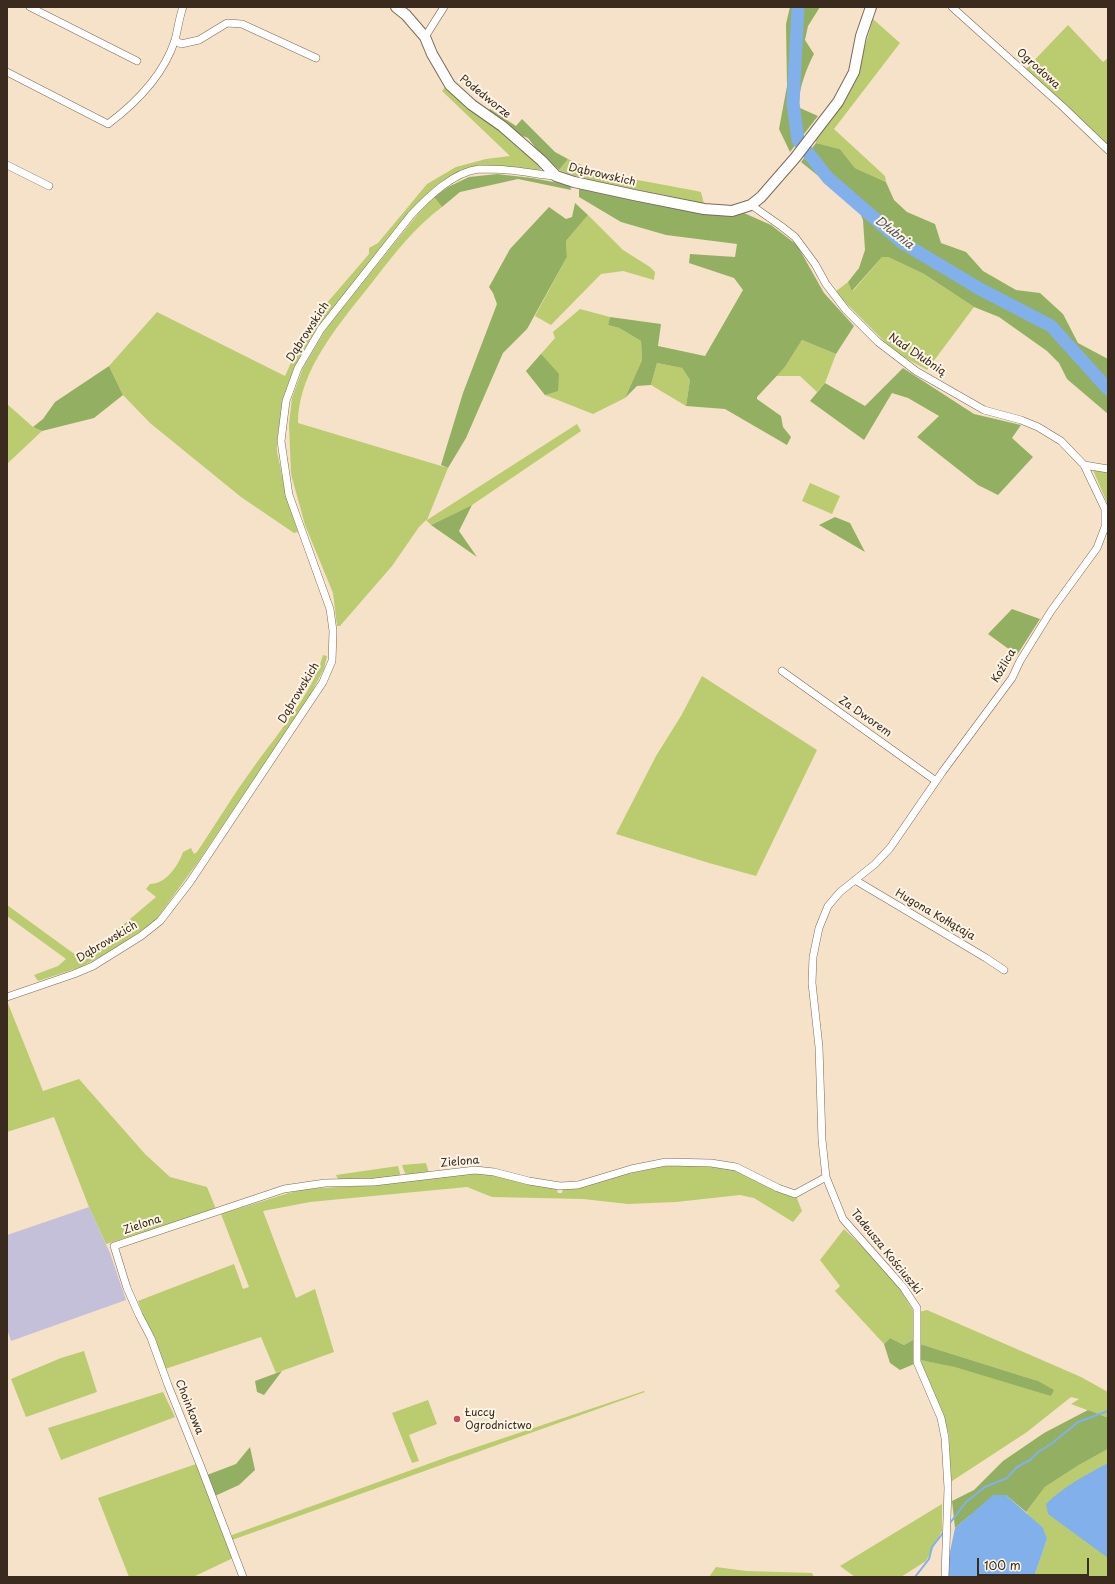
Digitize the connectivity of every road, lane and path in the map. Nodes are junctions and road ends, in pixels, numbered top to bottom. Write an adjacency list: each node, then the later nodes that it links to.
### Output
1 (30, 7): 10 (street)
2 (182, 7): 8 (street)
3 (396, 7): 7 (street, Podedworze)
4 (444, 7): 7 (street)
5 (871, 7): 16 (street, Dąbrowskich)
6 (952, 7): 12 (street, Ogrodowa)
7 (425, 37): 14 (street, Podedworze)
8 (175, 40): 9 (street); 11 (street)
9 (316, 58)
10 (137, 61)
11 (7, 72)
12 (1108, 150)
13 (7, 165): 15 (street)
14 (556, 176): 16 (street, Dąbrowskich); 23 (street, Dąbrowskich)
15 (49, 186)
16 (751, 205): 17 (street, Nad Dłubnią)
17 (1084, 465): 18 (street); 20 (street, Koźlica)
18 (1108, 469)
19 (782, 672): 20 (street, Za Dworem)
20 (936, 781): 21 (street, Koźlica)
21 (855, 880): 22 (street, Hugona Kołłątaja); 24 (street, Tadeusza Kościuszki)
22 (1004, 970)
23 (7, 997)
24 (826, 1177): 25 (street, Zielona); 27 (street, Tadeusza Kościuszki)
25 (114, 1246): 26 (street, Choinkowa)
26 (243, 1577)
27 (945, 1577)

